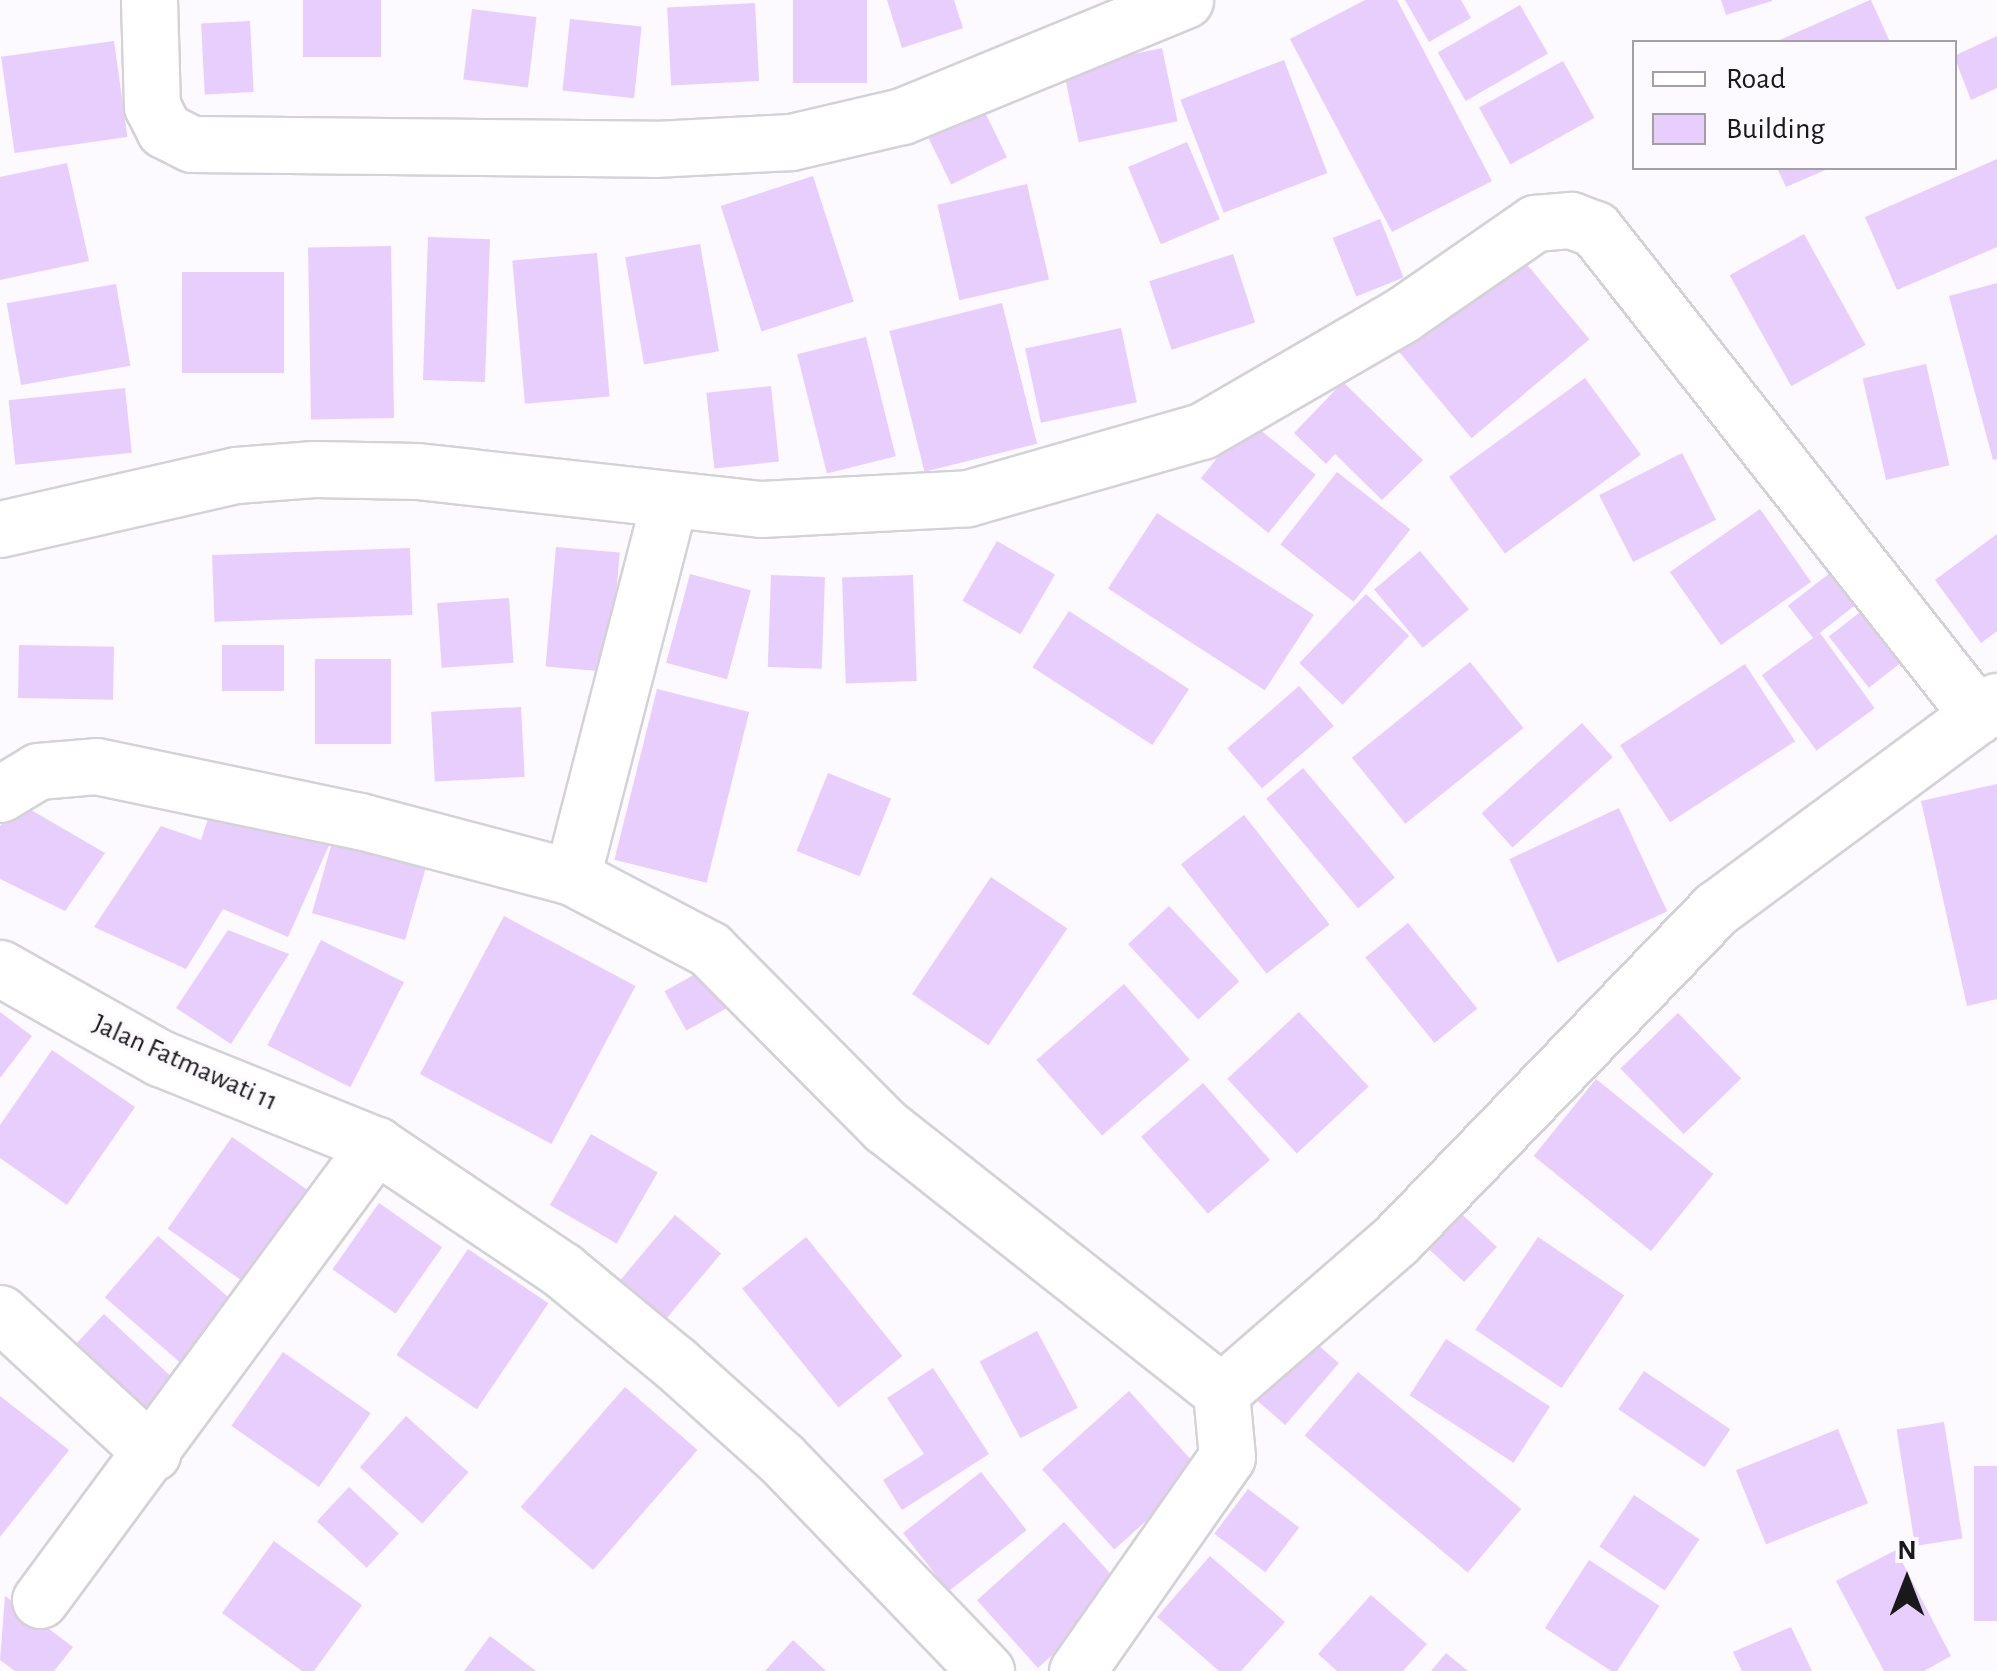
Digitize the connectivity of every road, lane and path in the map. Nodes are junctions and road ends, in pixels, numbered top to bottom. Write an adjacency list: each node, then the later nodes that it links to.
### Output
1 (149, 0): 2 (street)
2 (1185, 0)
3 (669, 501): 4 (street); 5 (street); 7 (street)
4 (0, 529)
5 (1988, 708): 11 (street)
6 (0, 794): 7 (street)
7 (572, 877): 11 (street)
8 (0, 968): 9 (street, Jalan Fatmawati 11)
9 (376, 1145): 12 (street); 14 (street, Jalan Fatmawati 11)
10 (0, 1313): 12 (street)
11 (1221, 1392): 15 (street)
12 (152, 1453): 13 (street)
13 (40, 1600)
14 (986, 1671)
15 (1078, 1671)

